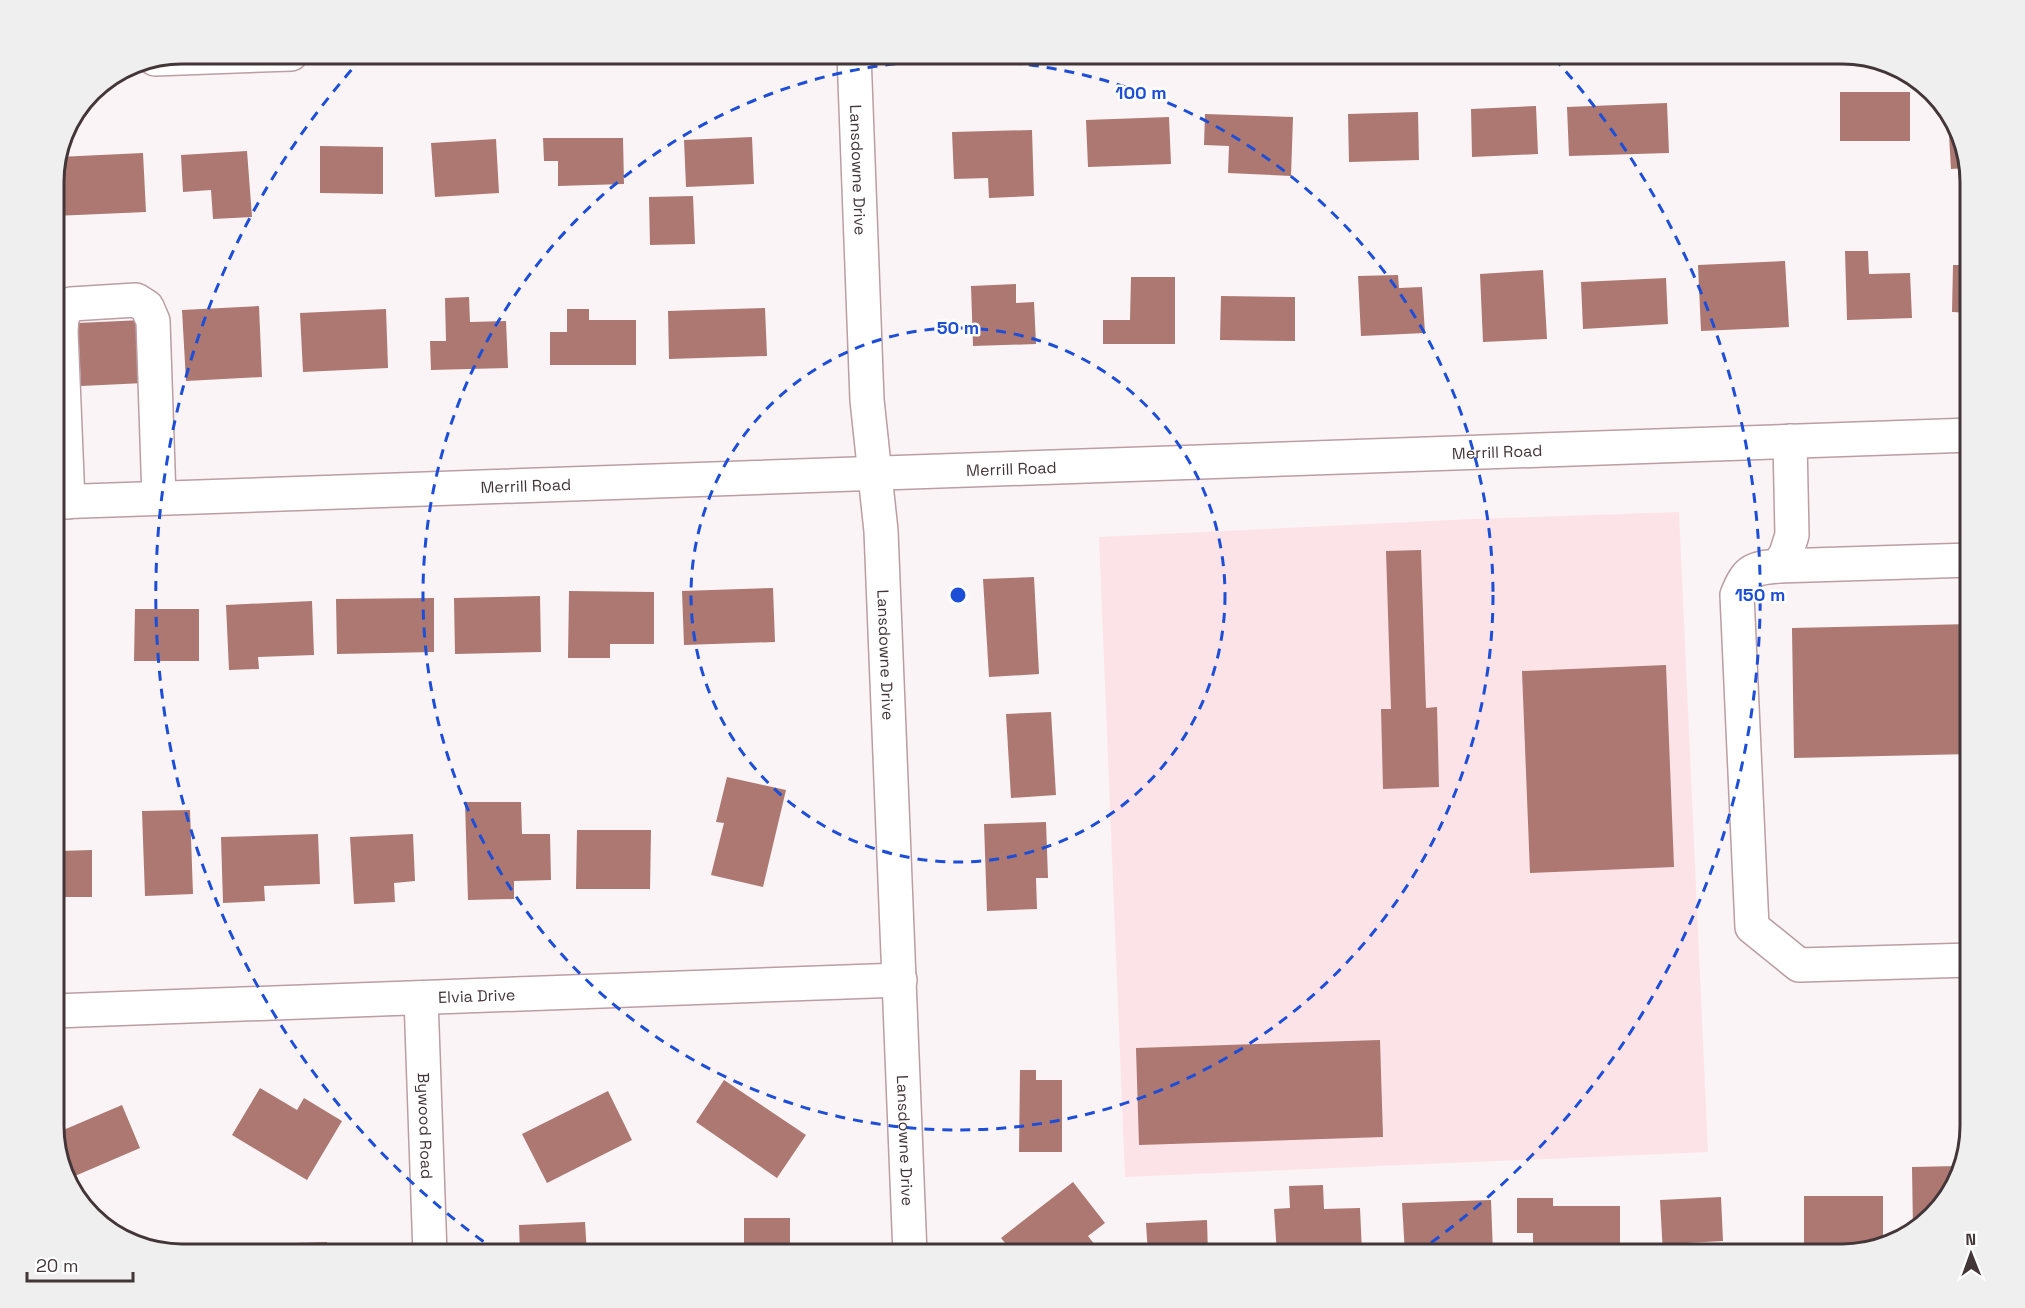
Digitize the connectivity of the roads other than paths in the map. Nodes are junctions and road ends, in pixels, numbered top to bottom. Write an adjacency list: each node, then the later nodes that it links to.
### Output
1 (854, 64): 5 (street, Lansdowne Drive)
2 (65, 312): 6 (street)
3 (1960, 435): 4 (street, Merrill Road)
4 (1790, 441): 5 (street, Merrill Road); 9 (street)
5 (874, 473): 6 (street, Merrill Road); 11 (street, Lansdowne Drive)
6 (159, 498): 7 (street, Merrill Road)
7 (65, 502)
8 (1960, 560): 9 (street)
9 (1778, 566): 10 (street)
10 (1960, 960)
11 (900, 980): 12 (street, Elvia Drive); 15 (street, Lansdowne Drive)
12 (422, 998): 13 (street, Elvia Drive); 14 (street, Bywood Road)
13 (65, 1011)
14 (430, 1244)
15 (910, 1244)

